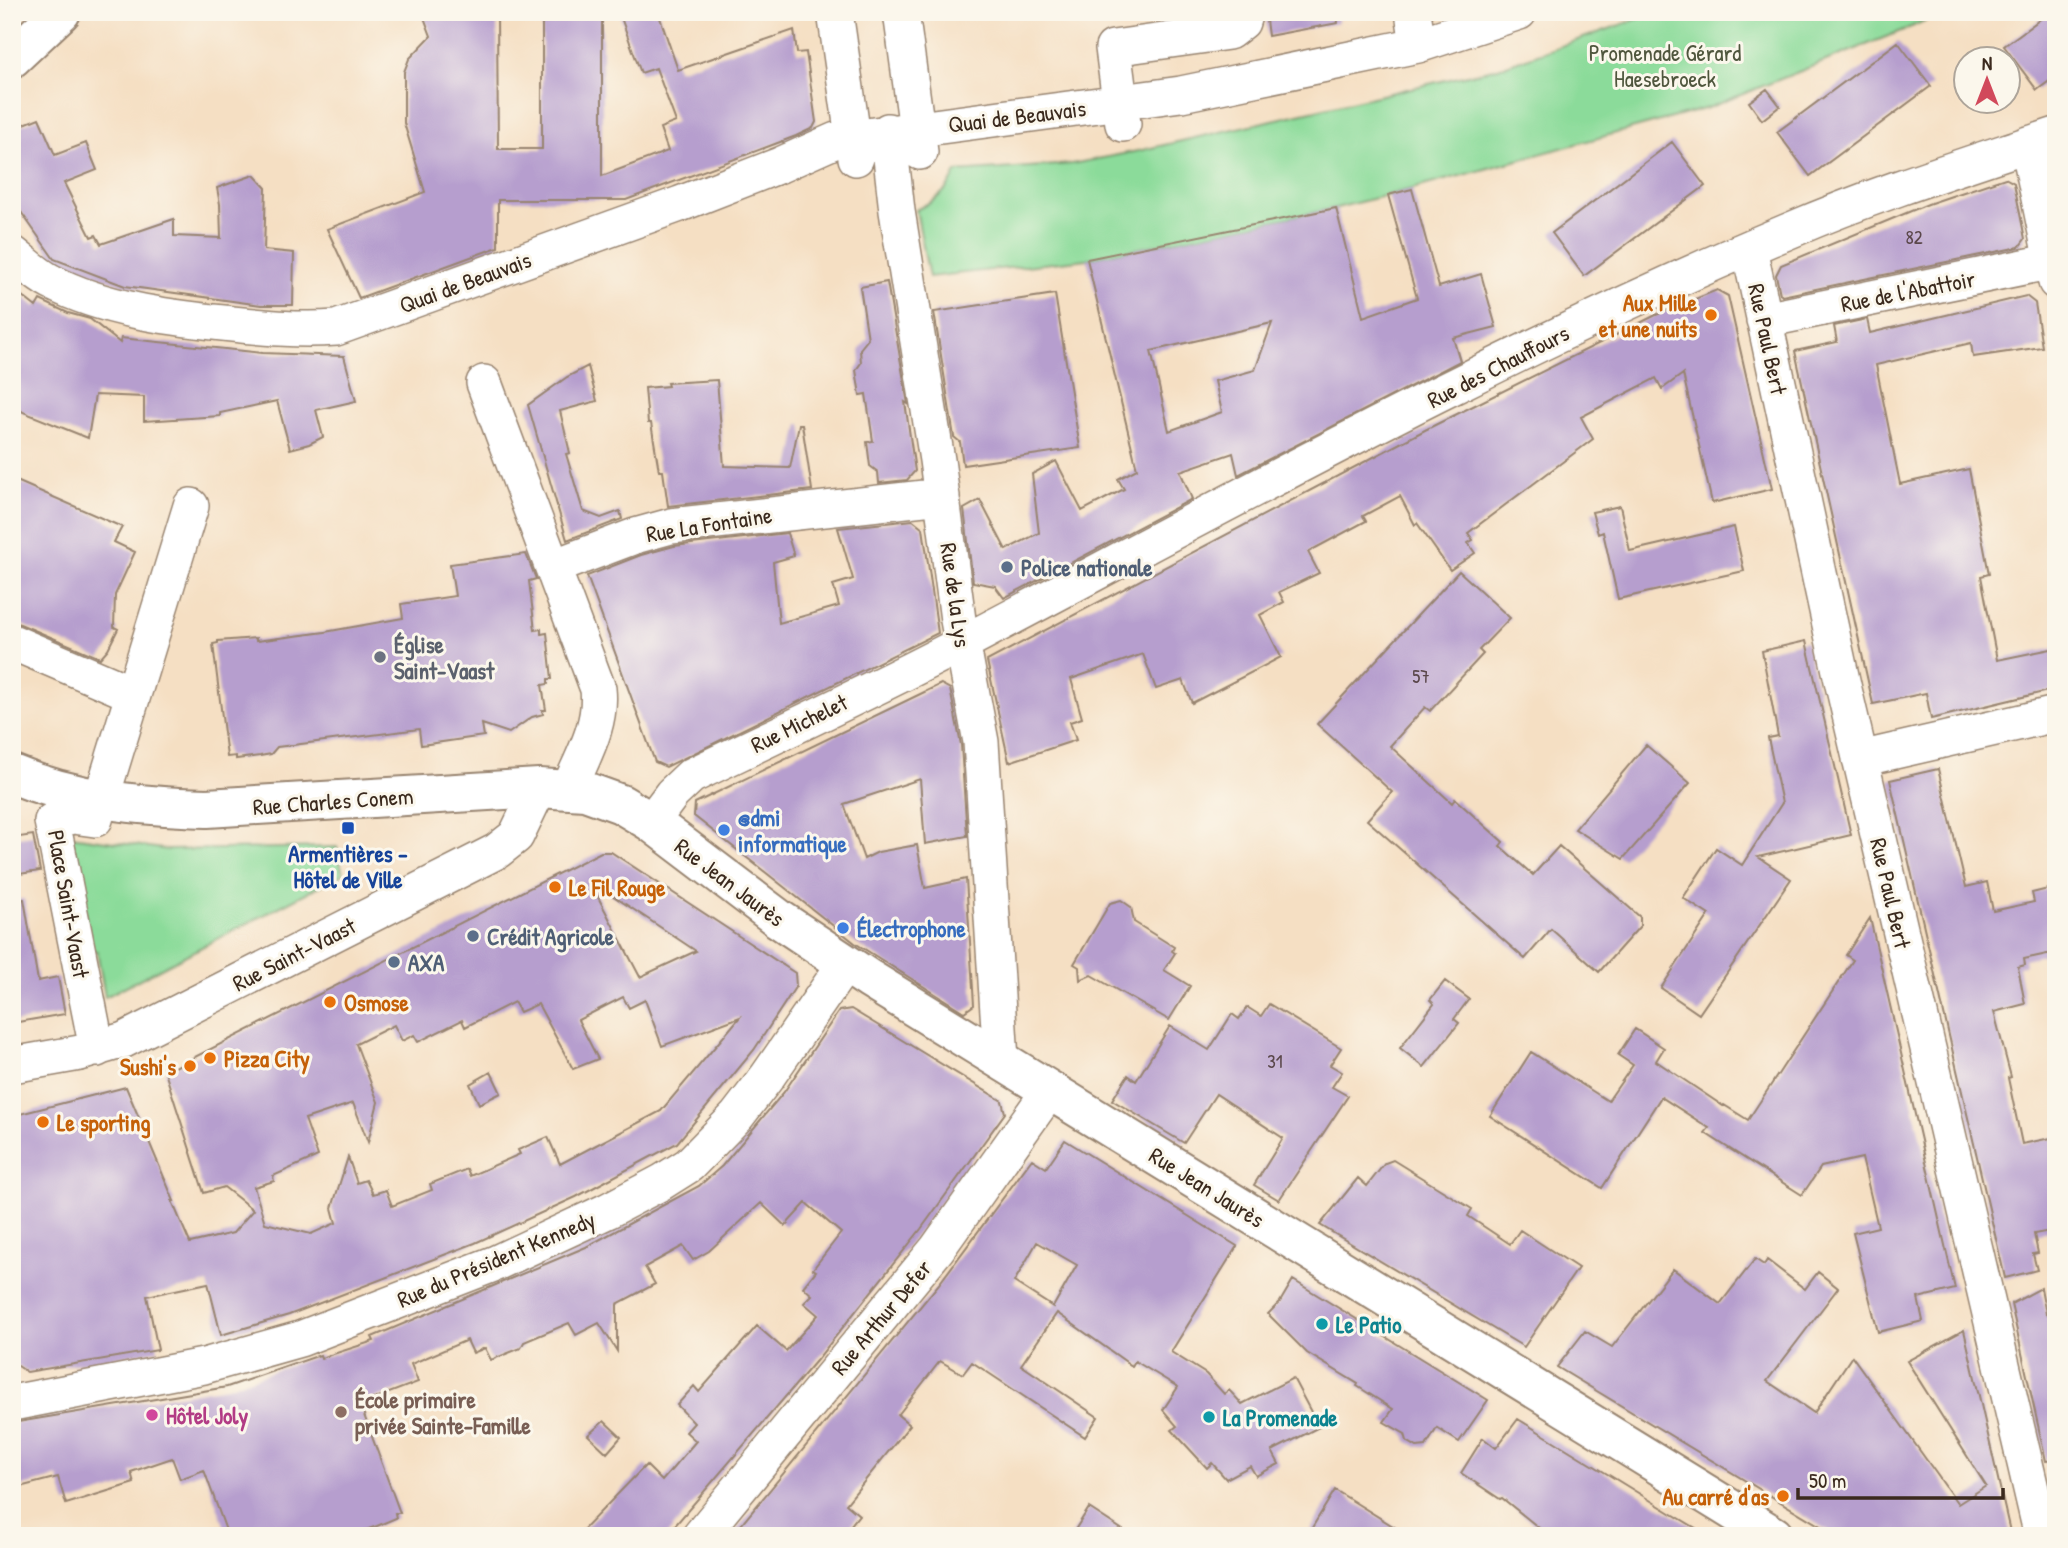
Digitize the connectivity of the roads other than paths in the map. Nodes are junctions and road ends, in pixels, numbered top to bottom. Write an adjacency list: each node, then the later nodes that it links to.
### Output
1 (61, 12): 7 (main road)
2 (835, 12): 11 (street)
3 (901, 12): 10 (street, Rue de la Lys)
4 (1245, 12): 8 (street)
5 (1519, 12): 6 (street, Quai de Beauvais)
6 (1416, 29): 8 (street, Quai de Beauvais)
7 (12, 58)
8 (1121, 113): 10 (street, Quai de Beauvais)
9 (2042, 140): 12 (street, Rue des Chauffours); 14 (street)
10 (904, 142): 11 (street, Quai de Beauvais); 17 (street, Rue de la Lys)
11 (855, 147): 13 (street, Quai de Beauvais)
12 (1749, 248): 15 (street, Rue Paul Bert); 21 (street, Rue des Chauffours)
13 (14, 253)
14 (2054, 272): 15 (street, Rue de l'Abattoir)
15 (1764, 320): 24 (street, Rue Paul Bert)
16 (484, 383): 19 (street)
17 (942, 496): 19 (street, Rue La Fontaine); 21 (street, Rue de la Lys)
18 (191, 506): 22 (street)
19 (553, 567): 26 (street, Rue Saint-Vaast)
20 (12, 642): 22 (street)
21 (962, 643): 28 (street, Rue Michelet); 31 (street, Rue de la Lys)
22 (133, 694): 27 (street)
23 (2056, 714): 24 (street)
24 (1860, 759): 37 (street, Rue Paul Bert)
25 (12, 774): 27 (main road, Rue Charles Conem)
26 (554, 788): 27 (main road, Rue Charles Conem); 28 (main road, Rue Charles Conem); 30 (street, Rue Saint-Vaast)
27 (100, 800): 30 (street, Place Saint-Vaast)
28 (651, 822): 29 (main road, Rue Jean Jaurès)
29 (845, 964): 31 (main road, Rue Jean Jaurès); 34 (street, Rue du Président Kennedy)
30 (97, 1049): 32 (street, Rue Saint-Vaast)
31 (1001, 1060): 33 (main road, Rue Jean Jaurès)
32 (12, 1065)
33 (1050, 1090): 35 (main road, Rue Jean Jaurès); 36 (street, Rue Arthur Defer)
34 (12, 1403)
35 (1766, 1534)
36 (700, 1536)
37 (2042, 1536)

